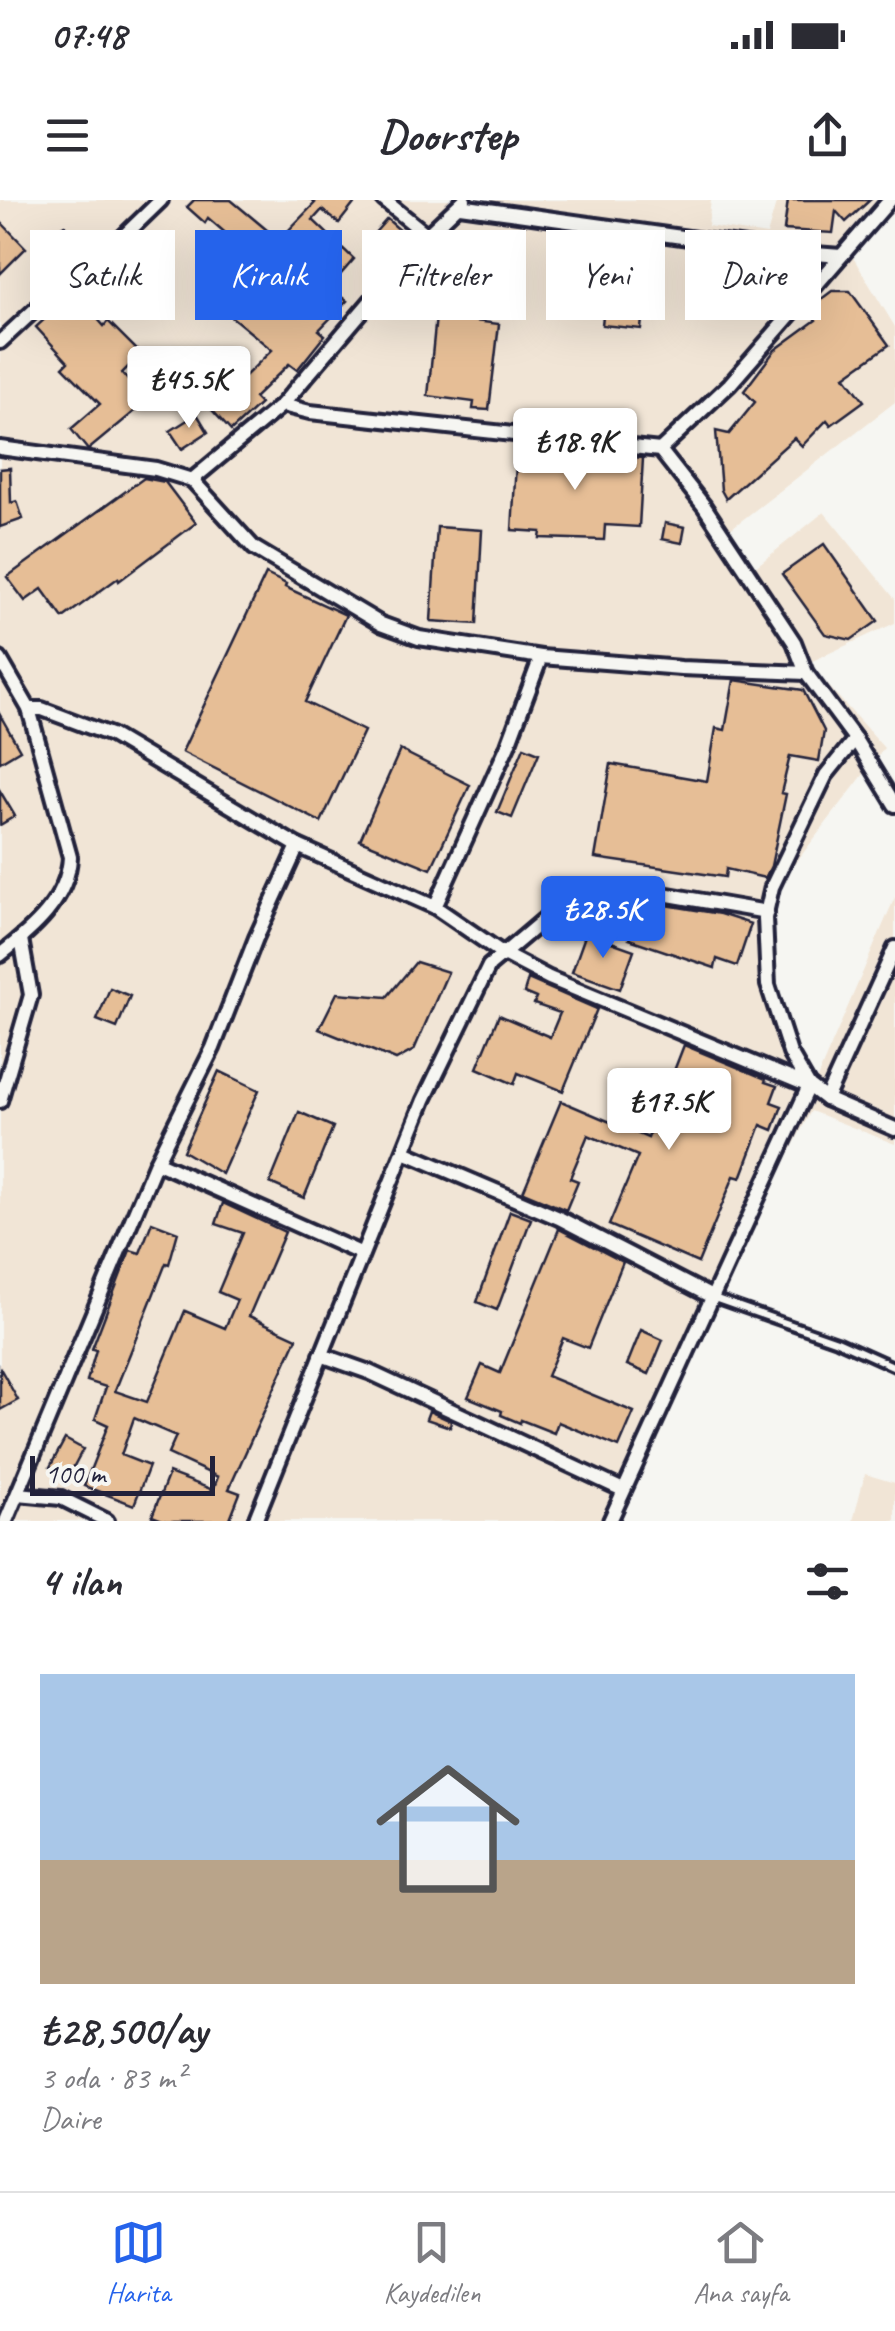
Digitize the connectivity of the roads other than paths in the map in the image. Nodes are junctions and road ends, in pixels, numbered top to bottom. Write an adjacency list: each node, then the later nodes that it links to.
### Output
1 (162, 200): 9 (street)
2 (384, 200): 5 (street)
3 (890, 200): 7 (street)
4 (462, 203): 6 (street); 7 (street)
5 (420, 230)
6 (433, 230)
7 (841, 256): 12 (street)
8 (362, 312): 10 (street)
9 (0, 342)
10 (282, 405): 12 (street); 13 (street)
11 (0, 448): 13 (street)
12 (660, 450): 16 (street)
13 (192, 480): 14 (street)
14 (542, 657): 16 (street); 21 (street)
15 (0, 659): 17 (street)
16 (806, 673): 18 (street)
17 (30, 709): 20 (street); 23 (street)
18 (855, 739): 19 (street); 22 (street)
19 (895, 804)
20 (298, 846): 21 (street); 32 (street)
21 (435, 907): 26 (street)
22 (766, 912): 26 (street); 27 (street)
23 (21, 939): 25 (street); 29 (street)
24 (895, 948): 28 (street)
25 (0, 955)
26 (504, 955): 27 (street); 31 (street)
27 (809, 1086): 28 (street); 34 (street)
28 (826, 1099): 30 (street)
29 (0, 1101)
30 (895, 1129)
31 (404, 1152): 33 (street); 34 (street)
32 (156, 1162): 33 (street); 38 (street)
33 (360, 1252): 35 (street)
34 (712, 1297): 36 (lane); 37 (street)
35 (322, 1355): 37 (street); 41 (street)
36 (895, 1368)
37 (623, 1490): 42 (street)
38 (18, 1494): 39 (street); 40 (street)
39 (6, 1521)
40 (107, 1521)
41 (255, 1521)
42 (610, 1521)

